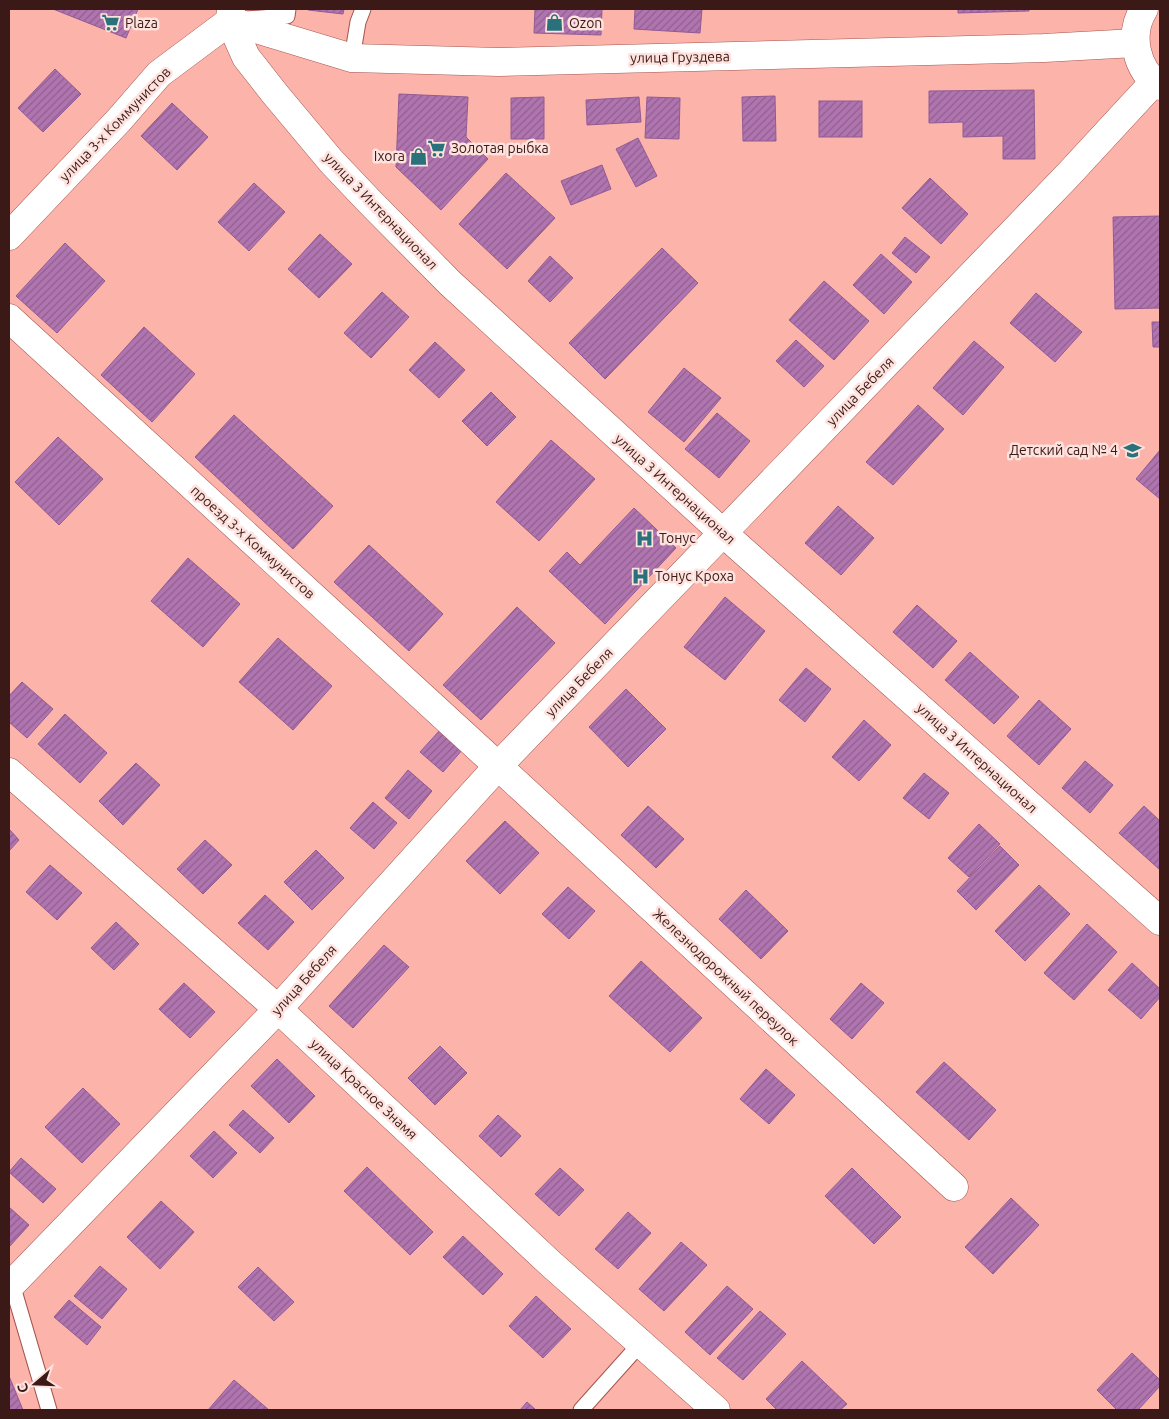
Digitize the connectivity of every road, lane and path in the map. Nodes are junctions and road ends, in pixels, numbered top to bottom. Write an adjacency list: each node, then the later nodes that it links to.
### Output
1 (288, 9): 4 (lane)
2 (363, 9): 6 (lane)
3 (1144, 9): 5 (street)
4 (230, 15): 6 (street, улица Груздева); 8 (street, улица 3-х Коммунистов); 10 (street, улица 3 Интернационал)
5 (1136, 43): 6 (street, улица Груздева); 7 (street)
6 (352, 58)
7 (1157, 84): 10 (street, улица Бебеля)
8 (9, 236)
9 (9, 318): 11 (street, проезд 3-х Коммунистов)
10 (723, 533): 11 (street, улица Бебеля); 13 (street, улица 3 Интернационал)
11 (498, 766): 14 (street, улица Бебеля); 15 (street, Железнодорожный переулок)
12 (9, 772): 14 (street, улица Красное Знамя)
13 (1160, 921)
14 (278, 1009): 16 (street, улица Бебеля); 17 (street, улица Красное Знамя)
15 (954, 1187)
16 (10, 1286): 18 (lane)
17 (641, 1344): 19 (lane); 20 (street, улица Красное Знамя)
18 (49, 1410)
19 (581, 1410)
20 (716, 1410)

